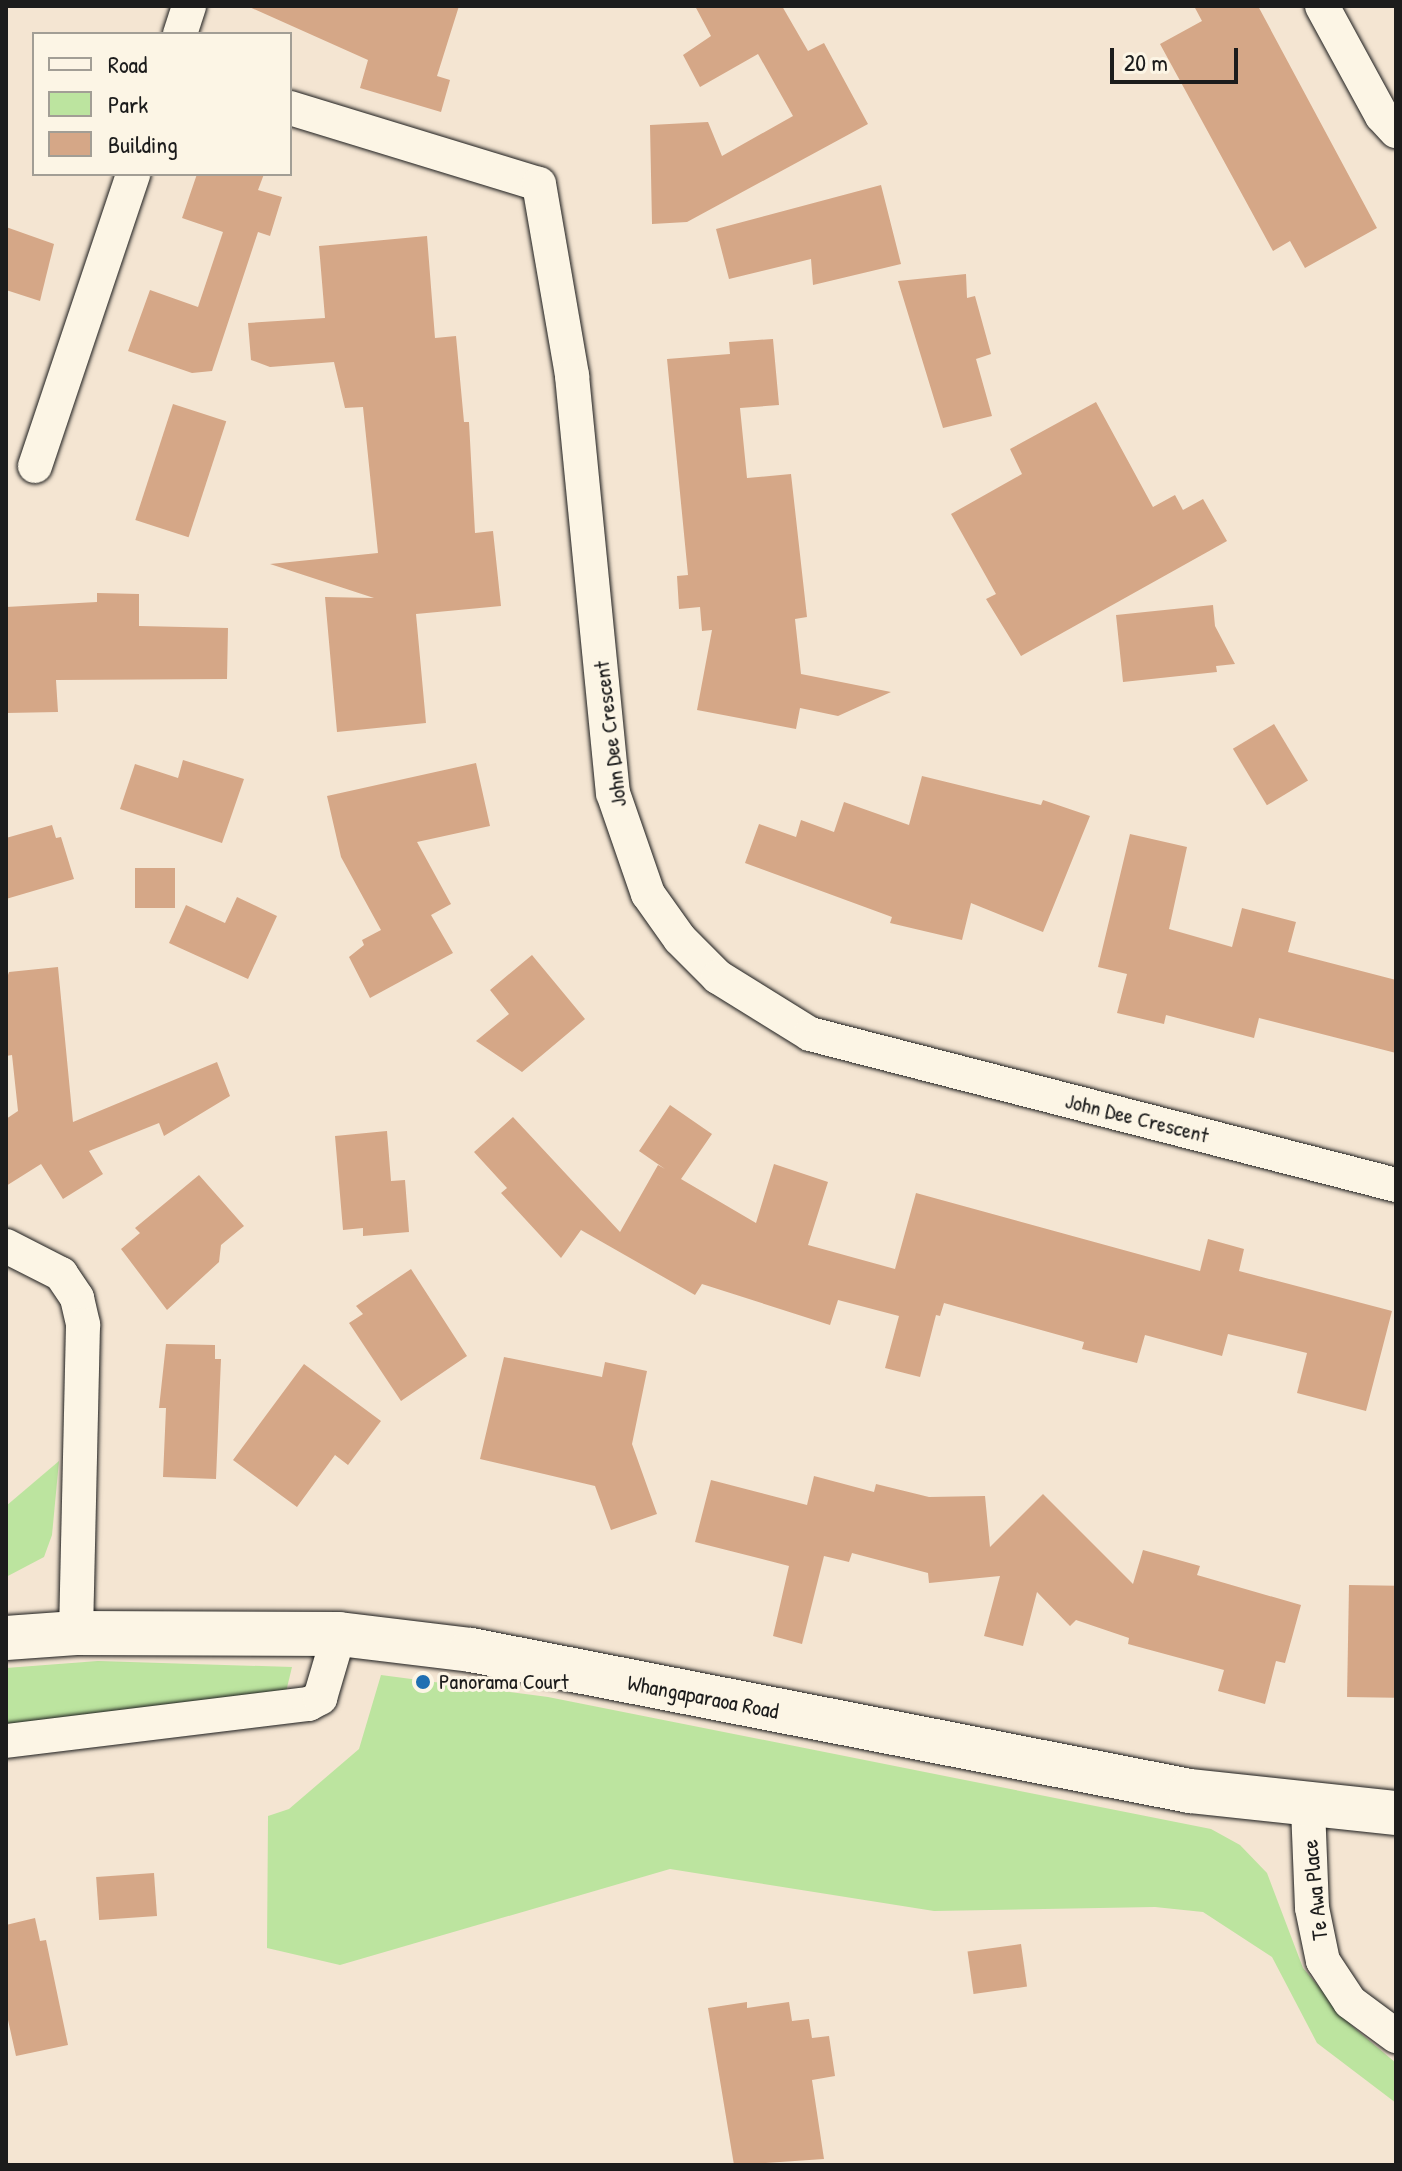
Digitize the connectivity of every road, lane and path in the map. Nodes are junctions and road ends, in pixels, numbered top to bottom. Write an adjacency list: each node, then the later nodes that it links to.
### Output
1 (189, 6): 3 (street)
2 (1322, 6): 5 (street)
3 (181, 32)
4 (292, 109): 8 (street, John Dee Crescent)
5 (1396, 131)
6 (132, 176): 7 (street)
7 (35, 466)
8 (1396, 1185)
9 (6, 1246): 10 (street)
10 (76, 1633): 11 (main road, Whangaparaoa Road); 12 (main road, Whangaparaoa Road)
11 (339, 1634): 13 (street); 14 (main road, Whangaparaoa Road)
12 (6, 1638)
13 (6, 1741)
14 (1308, 1808): 15 (main road, Whangaparaoa Road); 16 (street, Te Awa Place)
15 (1396, 1813)
16 (1396, 2036)

